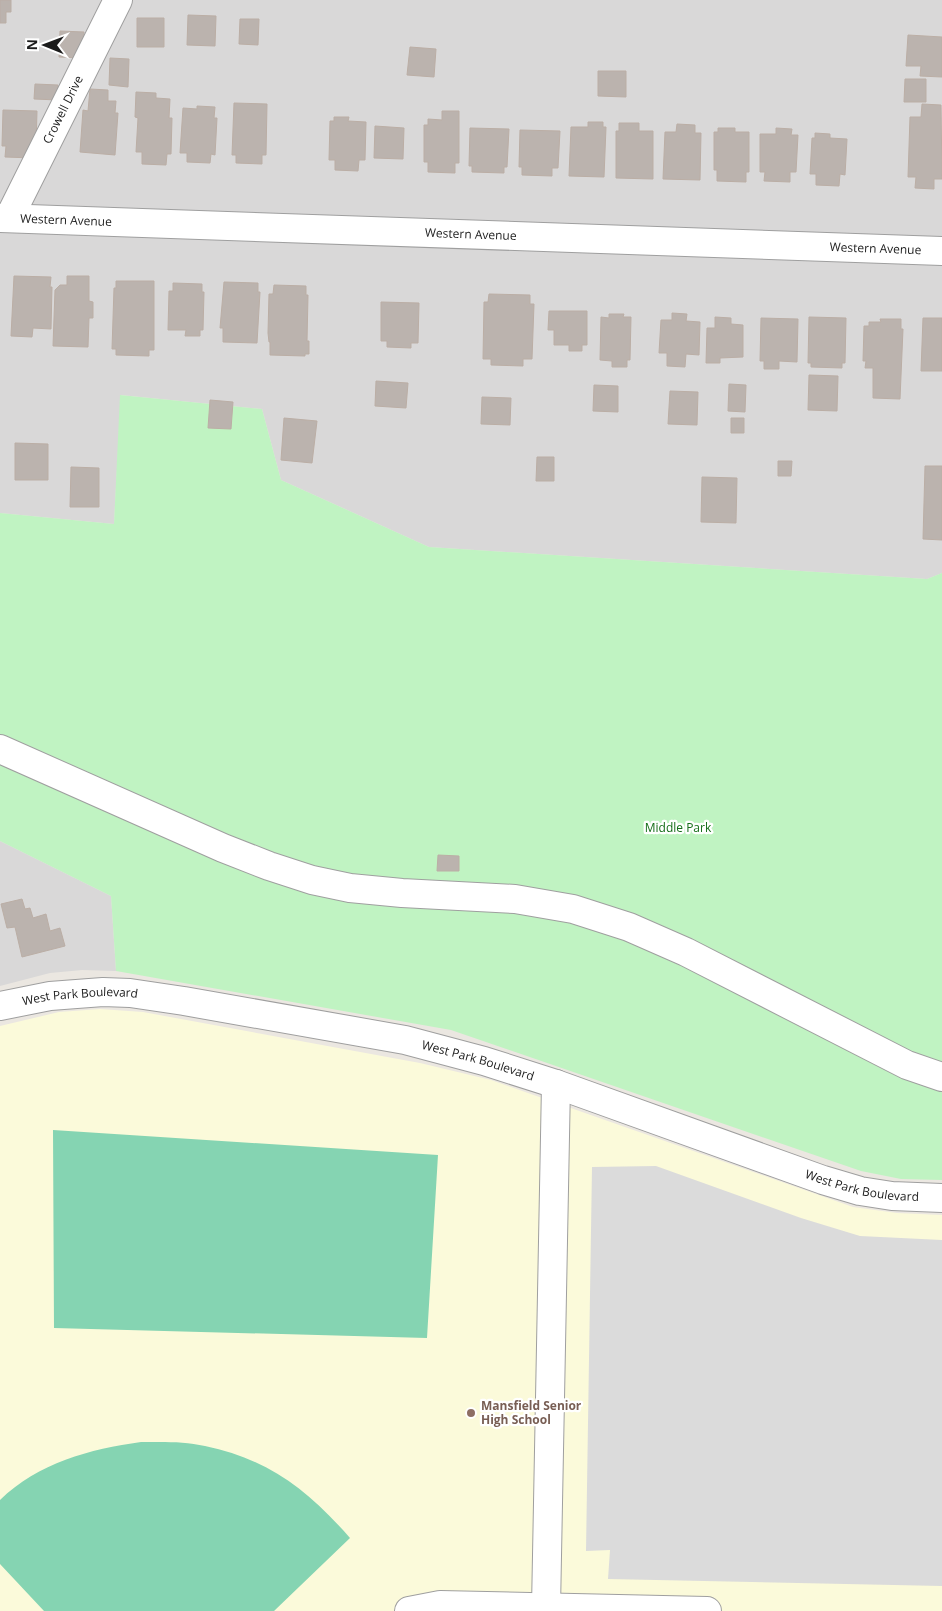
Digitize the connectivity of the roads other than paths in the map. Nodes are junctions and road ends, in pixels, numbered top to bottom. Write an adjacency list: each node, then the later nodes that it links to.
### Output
1 (118, 0): 2 (street, Crowell Drive)
2 (5, 218): 3 (street, Western Avenue)
3 (942, 251)
4 (0, 749): 6 (street)
5 (0, 1006): 7 (street, West Park Boulevard)
6 (942, 1077)
7 (556, 1084): 8 (street, West Park Boulevard); 9 (street)
8 (942, 1198)
9 (546, 1608): 10 (street); 11 (street)
10 (409, 1611)
11 (707, 1611)

